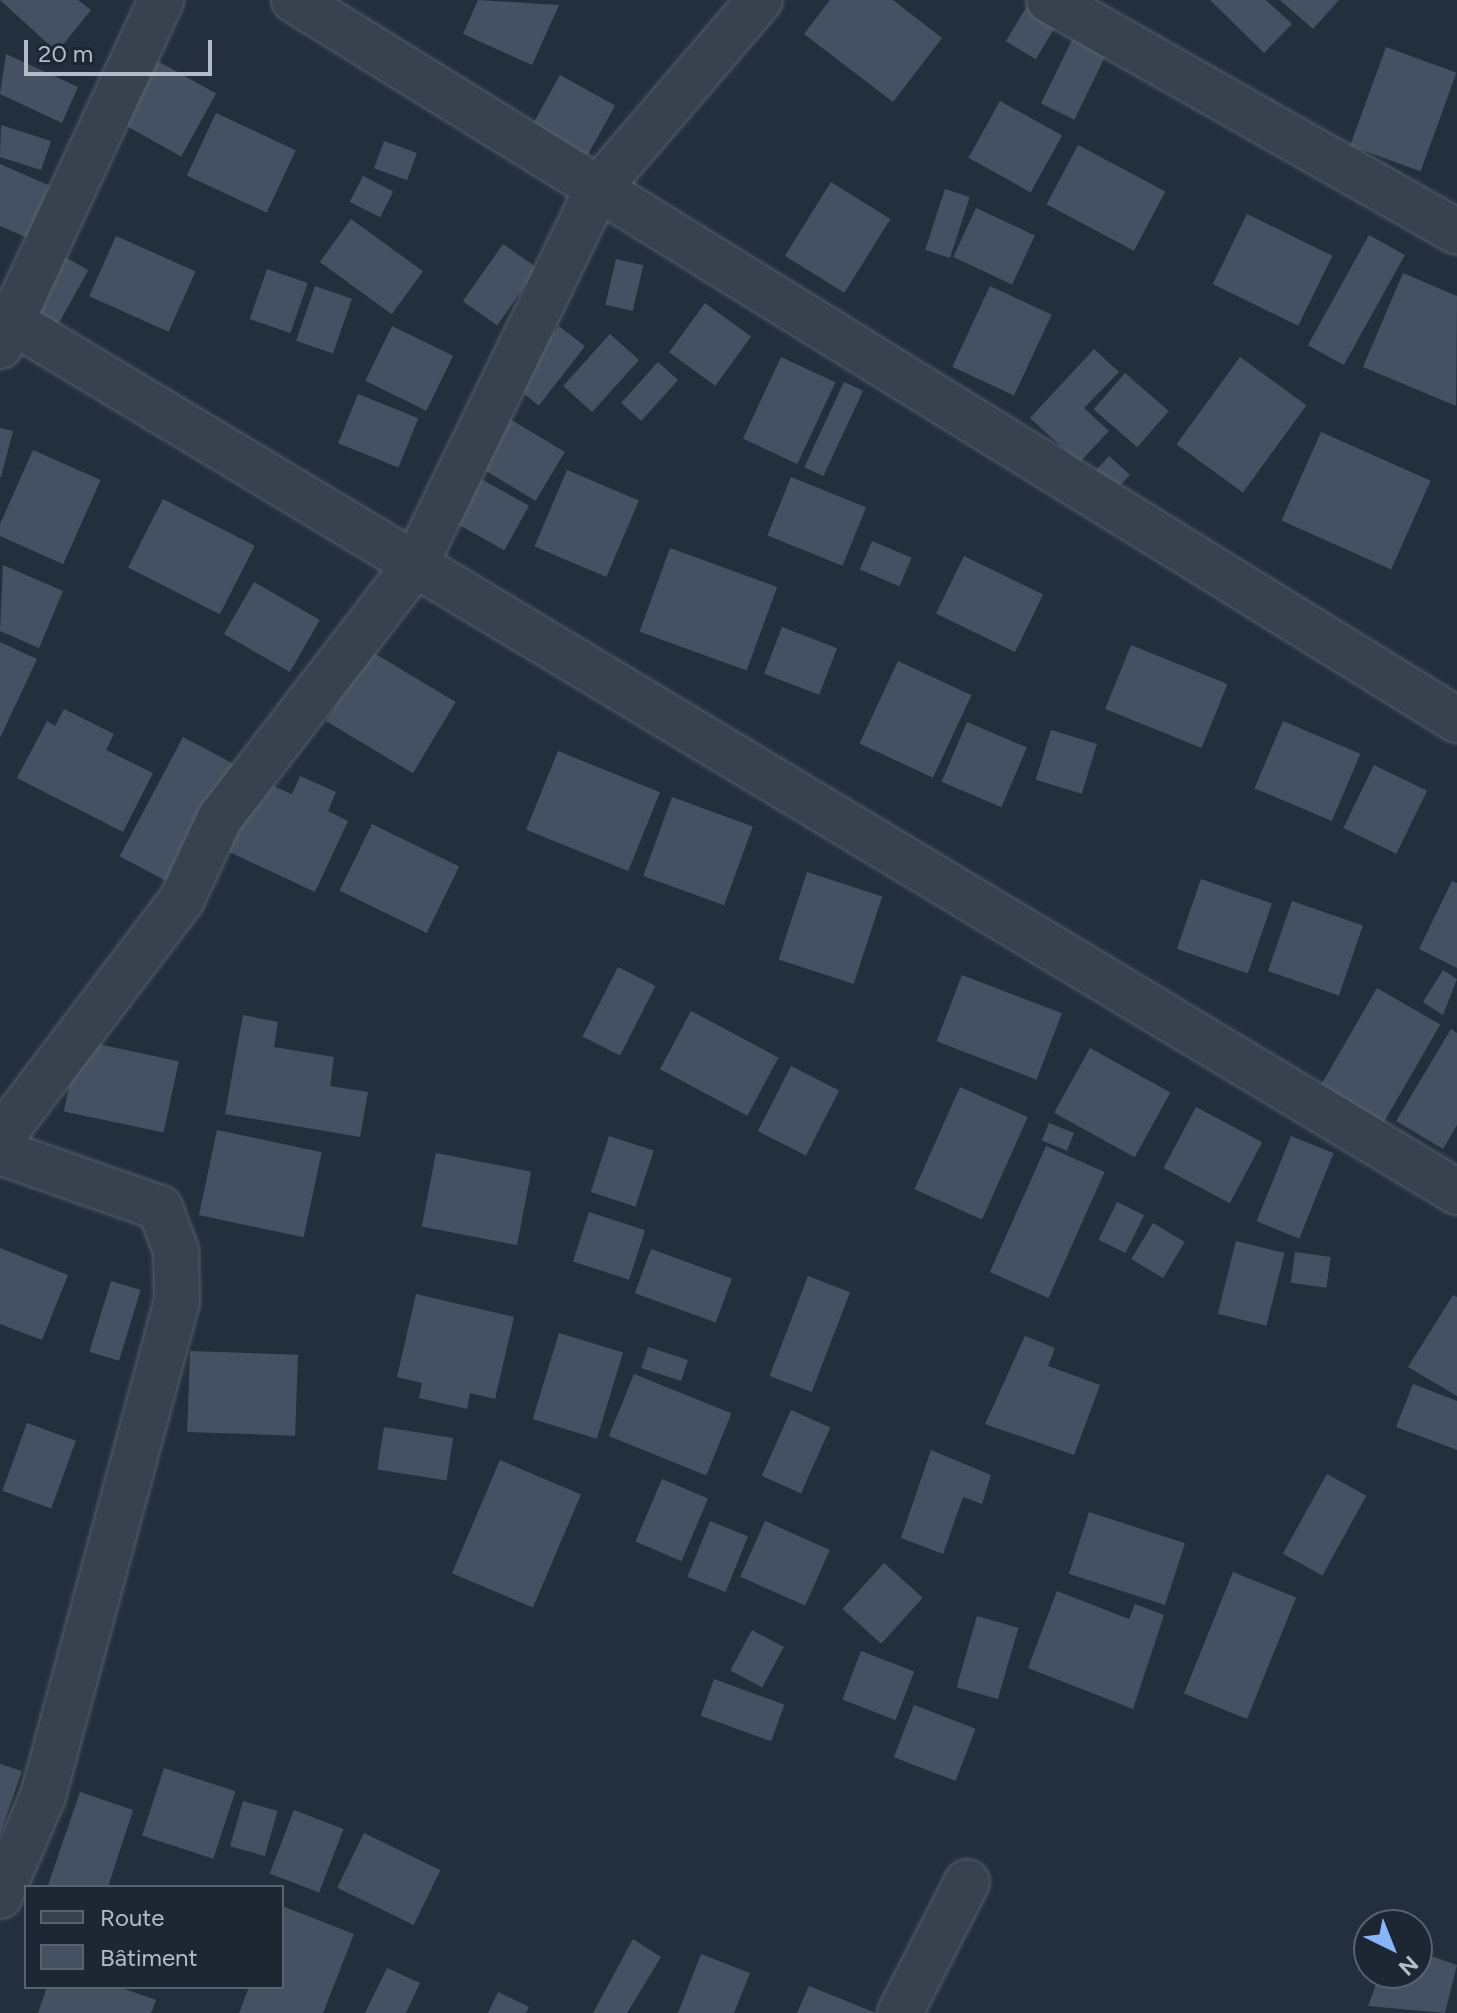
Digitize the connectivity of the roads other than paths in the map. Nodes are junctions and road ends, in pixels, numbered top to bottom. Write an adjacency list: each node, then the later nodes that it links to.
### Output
1 (161, 0): 7 (street)
2 (294, 0): 5 (street)
3 (760, 0): 5 (street)
4 (1049, 0): 6 (street)
5 (597, 190): 8 (street); 9 (street)
6 (1457, 232)
7 (5, 334): 8 (street)
8 (415, 565): 10 (street); 12 (street)
9 (1457, 720)
10 (0, 1139)
11 (0, 1152): 14 (street)
12 (1457, 1192)
13 (967, 1882): 15 (street)
14 (0, 1896)
15 (900, 2013)

